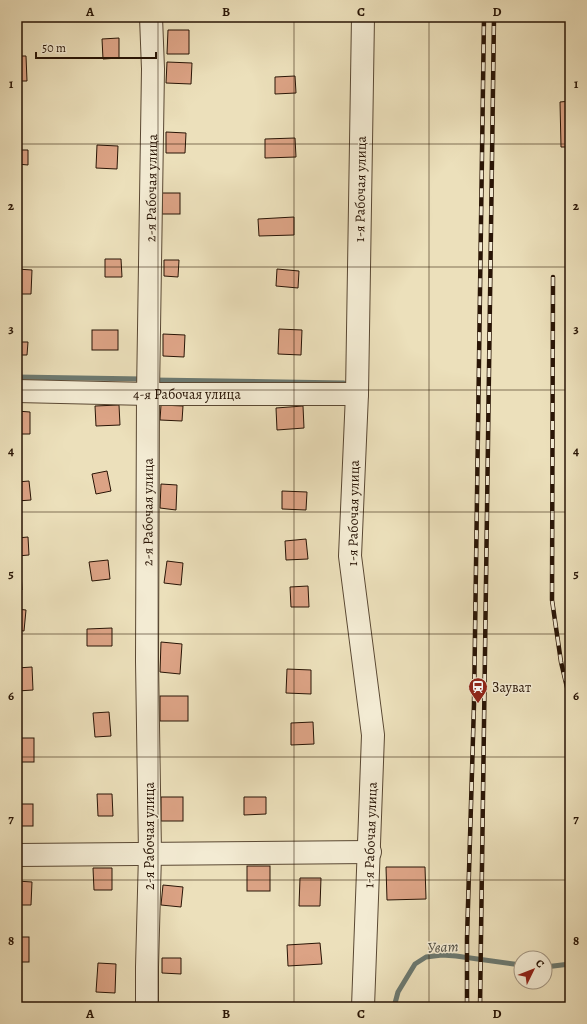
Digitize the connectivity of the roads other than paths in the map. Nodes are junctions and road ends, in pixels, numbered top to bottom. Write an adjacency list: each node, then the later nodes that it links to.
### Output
1 (151, 17): 4 (street, 2-я Рабочая улица)
2 (363, 17): 5 (street, 1-я Рабочая улица)
3 (17, 392): 4 (street, 4-я Рабочая улица)
4 (148, 394): 5 (street, 4-я Рабочая улица); 7 (street, 2-я Рабочая улица)
5 (357, 394): 6 (street, 1-я Рабочая улица)
6 (370, 852): 7 (street); 10 (street, 1-я Рабочая улица)
7 (150, 854): 8 (street); 9 (street, 2-я Рабочая улица)
8 (17, 855)
9 (147, 1007)
10 (363, 1007)

